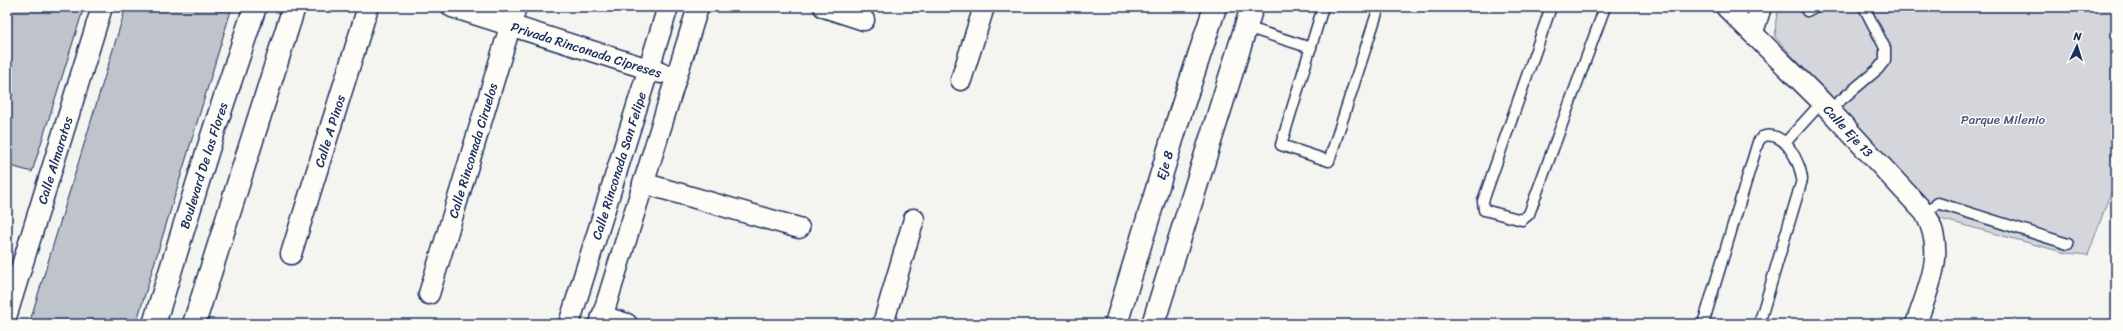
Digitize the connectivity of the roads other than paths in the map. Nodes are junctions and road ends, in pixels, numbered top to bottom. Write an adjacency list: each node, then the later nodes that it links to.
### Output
1 (102, 7): 35 (street, Calle Almaratos)
2 (255, 7): 38 (street, Boulevard De las Flores)
3 (294, 7): 39 (street)
4 (368, 7): 33 (street, Calle A Pinos)
5 (452, 7): 18 (street, Privada Rinconada Cipreses)
6 (668, 7): 23 (street, Calle Rinconada San Felipe)
7 (698, 7): 24 (street)
8 (824, 7): 20 (street)
9 (984, 7): 25 (street)
10 (1215, 7): 43 (street, Eje 8)
11 (1323, 7): 22 (lane)
12 (1379, 7): 22 (lane)
13 (1551, 7): 14 (lane)
14 (1605, 7)
15 (1726, 7): 21 (street, Calle Eje 13)
16 (1761, 7): 21 (street)
17 (1864, 7): 26 (lane)
18 (513, 16): 23 (street, Privada Rinconada Cipreses); 34 (street, Calle Rinconada Ciruelos)
19 (1249, 17): 22 (lane); 37 (street)
20 (864, 20)
21 (1753, 32): 26 (street, Calle Eje 13)
22 (1311, 48)
23 (648, 69): 24 (street, Privada Rinconada Cipreses); 40 (street, Calle Rinconada San Felipe)
24 (676, 77): 28 (street)
25 (961, 80)
26 (1825, 106): 27 (lane); 29 (street, Calle Eje 13)
27 (1785, 143): 44 (lane); 45 (lane)
28 (643, 183): 31 (street); 36 (street)
29 (1925, 213): 32 (lane); 46 (street, Calle Eje 13)
30 (914, 219): 42 (street)
31 (799, 228)
32 (2068, 244)
33 (291, 254)
34 (429, 294)
35 (7, 314)
36 (601, 320): 41 (street)
37 (1158, 323)
38 (154, 324)
39 (194, 324)
40 (569, 324)
41 (627, 324)
42 (883, 324)
43 (1116, 324)
44 (1703, 324)
45 (1759, 324)
46 (1916, 324)

